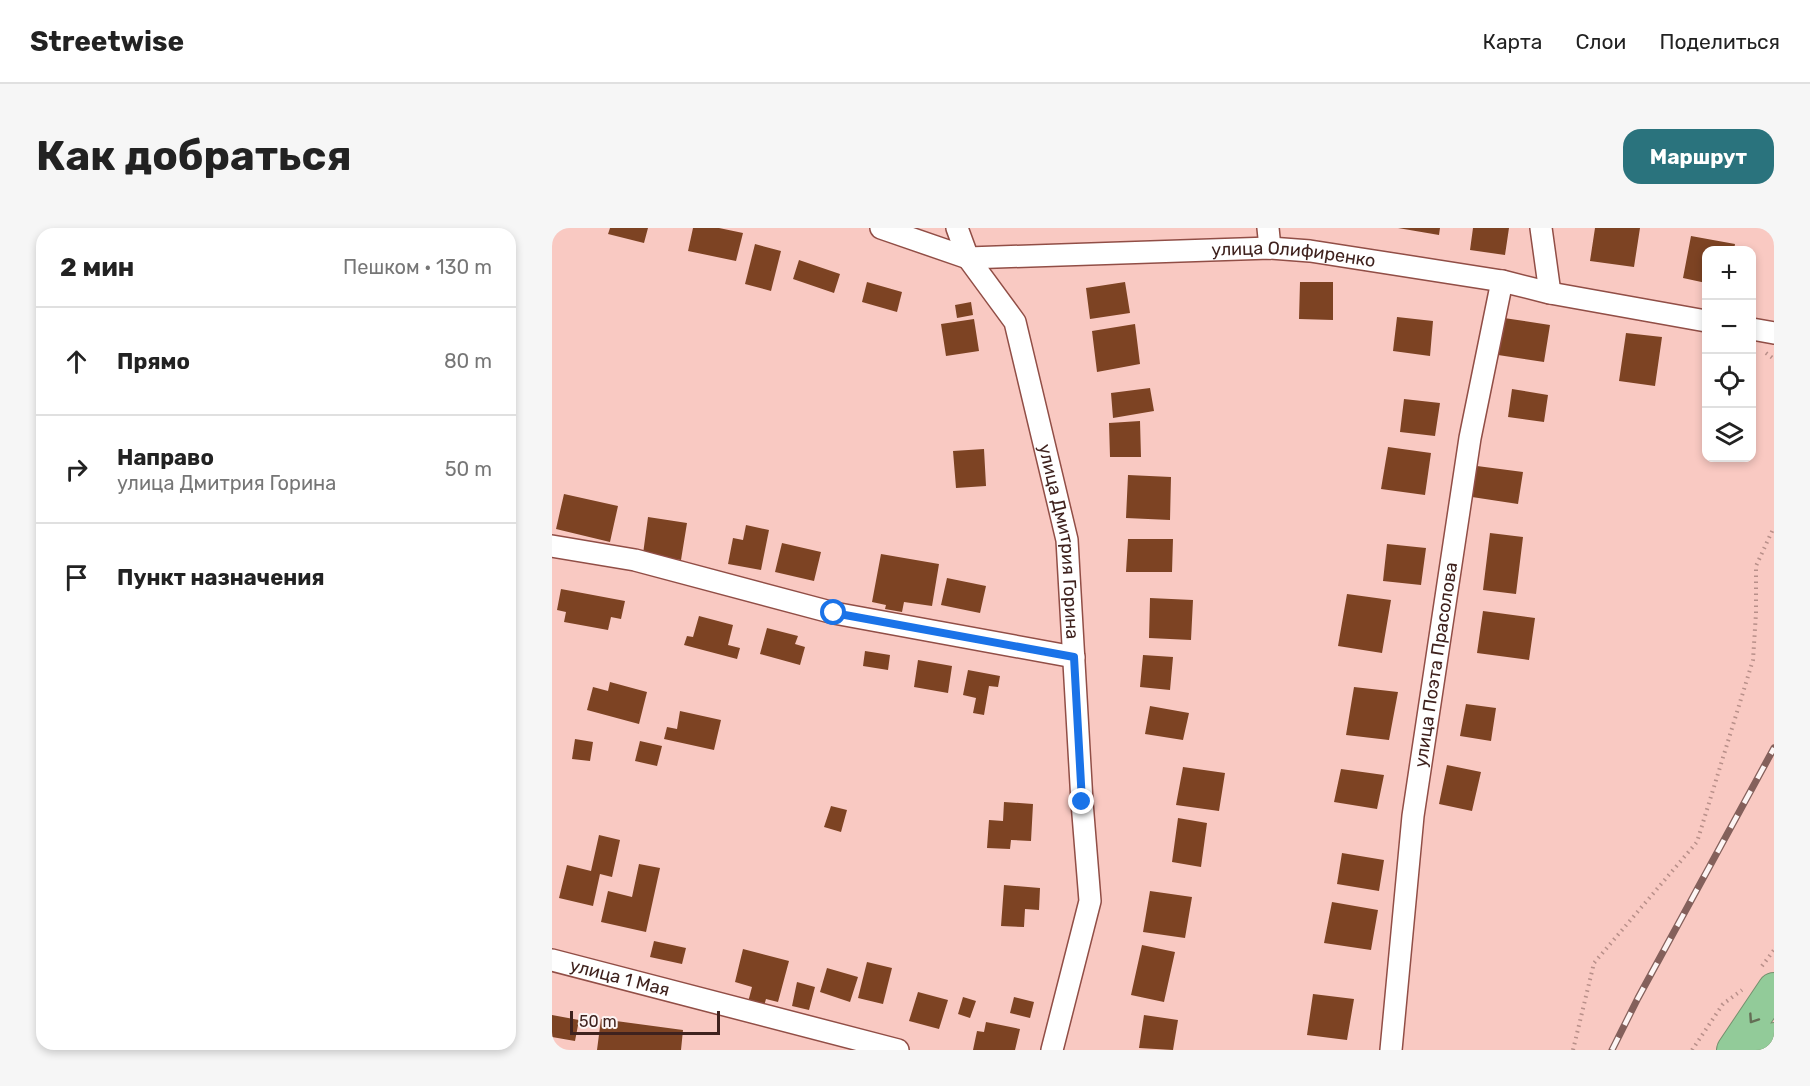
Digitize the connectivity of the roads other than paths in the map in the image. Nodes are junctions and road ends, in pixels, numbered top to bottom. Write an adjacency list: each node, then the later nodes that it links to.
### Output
1 (881, 228): 5 (street, улица Олифиренко)
2 (957, 228): 5 (street, улица Дмитрия Горина)
3 (1541, 228): 7 (street)
4 (1269, 238): 5 (street, улица Олифиренко); 6 (street, улица Олифиренко)
5 (968, 258): 12 (street, улица Дмитрия Горина)
6 (1502, 281): 7 (street, улица Олифиренко); 18 (street, улица Поэта Прасолова)
7 (1550, 293): 8 (street, улица Олифиренко)
8 (1702, 320)
9 (1756, 330): 10 (street)
10 (1774, 333)
11 (552, 546): 12 (street)
12 (1074, 657): 17 (street, улица Дмитрия Горина)
13 (552, 960): 16 (street, улица 1 Мая)
14 (1766, 981): 19 (highway, one-way to 19)
15 (1774, 1039): 20 (highway)
16 (898, 1050)
17 (1052, 1050)
18 (1391, 1050)
19 (1733, 1050)
20 (1767, 1050)

